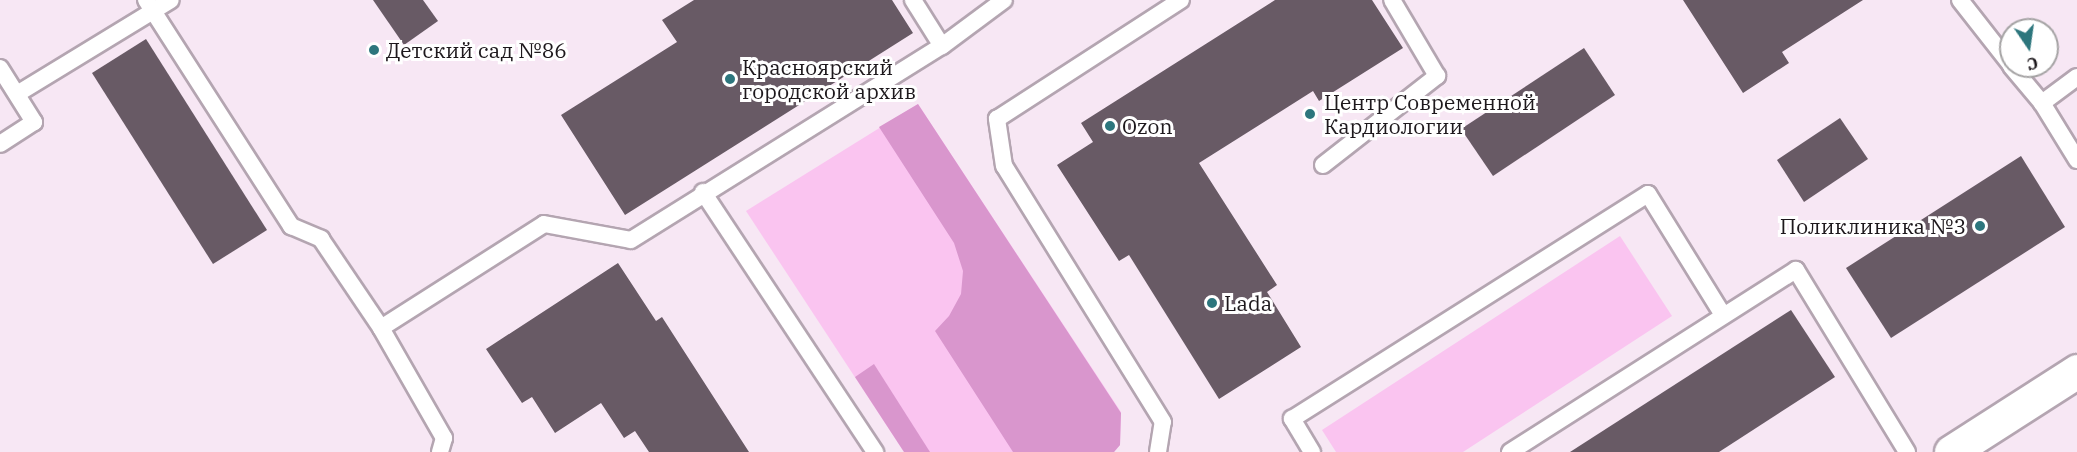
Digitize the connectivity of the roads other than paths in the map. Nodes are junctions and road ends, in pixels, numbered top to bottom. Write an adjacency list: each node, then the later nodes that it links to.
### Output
1 (171, 0): 7 (lane)
2 (913, 0): 8 (lane)
3 (1004, 0): 8 (lane)
4 (1181, 0): 24 (lane)
5 (1392, 0): 17 (lane)
6 (1960, 0): 9 (lane)
7 (149, 6): 13 (lane); 20 (lane)
8 (942, 46): 18 (lane)
9 (1999, 50)
10 (0, 68): 13 (lane)
11 (2077, 77): 14 (lane)
12 (2021, 78): 14 (lane)
13 (17, 94): 15 (lane)
14 (2042, 103): 16 (lane)
15 (0, 144)
16 (2077, 160)
17 (1323, 165)
18 (703, 192): 20 (lane); 23 (lane)
19 (1723, 315): 25 (lane); 26 (lane); 27 (lane)
20 (381, 328): 22 (lane)
21 (2077, 371): 28 (street)
22 (440, 452)
23 (875, 452)
24 (1158, 452)
25 (1312, 452)
26 (1510, 452)
27 (1907, 452)
28 (1951, 452)

